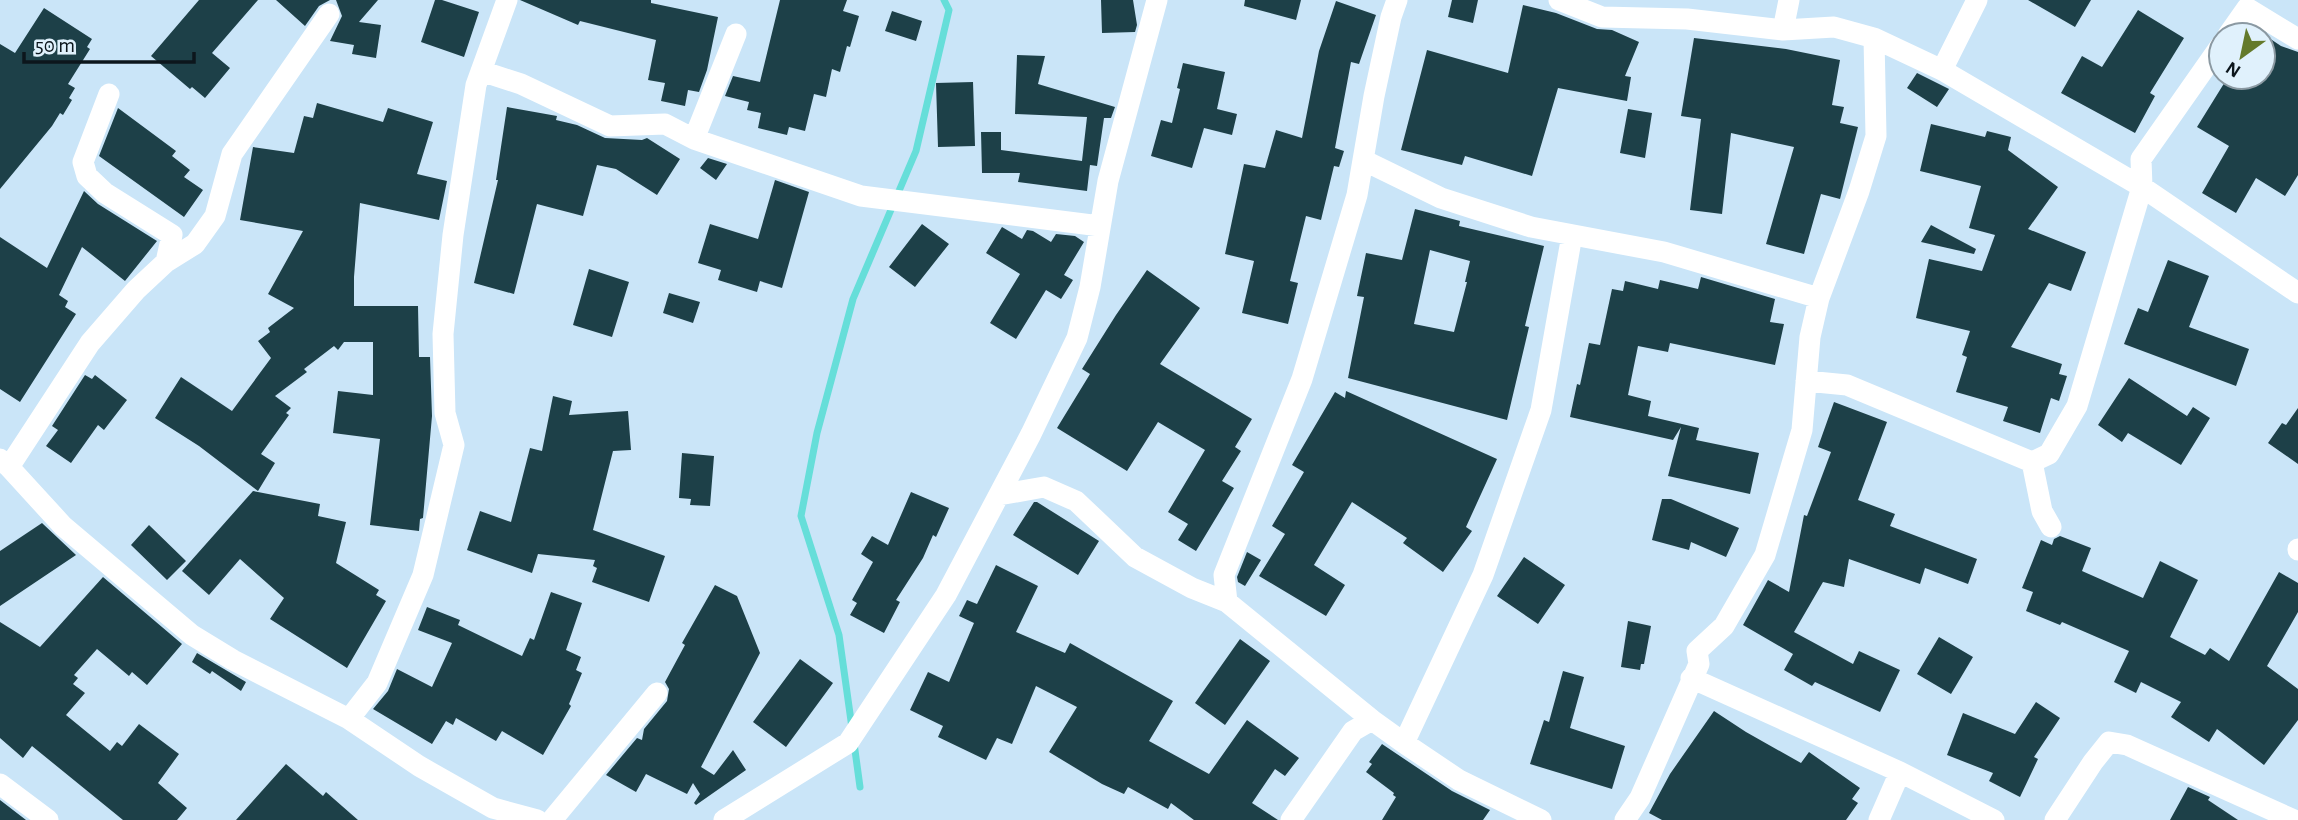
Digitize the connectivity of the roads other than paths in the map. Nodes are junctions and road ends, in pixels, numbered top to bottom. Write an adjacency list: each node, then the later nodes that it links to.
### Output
1 (507, 0): 17 (street)
2 (1157, 0): 22 (street)
3 (1397, 0): 20 (street)
4 (1559, 0): 11 (street)
5 (1789, 0): 11 (street)
6 (1977, 0): 16 (street)
7 (329, 15): 24 (street)
8 (2238, 21): 9 (street)
9 (2267, 21)
10 (2277, 27): 14 (street)
11 (1783, 30): 13 (street)
12 (736, 34): 19 (street)
13 (1874, 38): 16 (street); 26 (street)
14 (2298, 39)
15 (2207, 65): 21 (street)
16 (1942, 70): 21 (street)
17 (481, 71): 19 (street); 35 (street)
18 (108, 94): 24 (street)
19 (694, 139): 22 (street)
20 (1363, 160): 23 (street); 32 (street)
21 (2142, 187): 25 (street); 28 (street)
22 (1100, 226): 30 (street)
23 (1572, 235): 26 (street); 37 (street)
24 (166, 262): 29 (street)
25 (2298, 293)
26 (1819, 298): 27 (street)
27 (1806, 382): 28 (street); 33 (street)
28 (2032, 462): 31 (street)
29 (5, 463): 35 (street)
30 (999, 495): 32 (street); 43 (street)
31 (2051, 527)
32 (1227, 602): 36 (street)
33 (1691, 678): 38 (street); 46 (street)
34 (657, 692): 42 (street)
35 (349, 719): 41 (street)
36 (1372, 720): 37 (street); 44 (street)
37 (1404, 743): 45 (street)
38 (1899, 772): 47 (street); 48 (street)
39 (0, 784): 40 (street)
40 (48, 820)
41 (537, 820)
42 (552, 820)
43 (724, 820)
44 (1291, 820)
45 (1541, 820)
46 (1625, 820)
47 (1879, 820)
48 (1994, 820)
49 (2055, 820): 50 (street)
50 (2294, 820)

